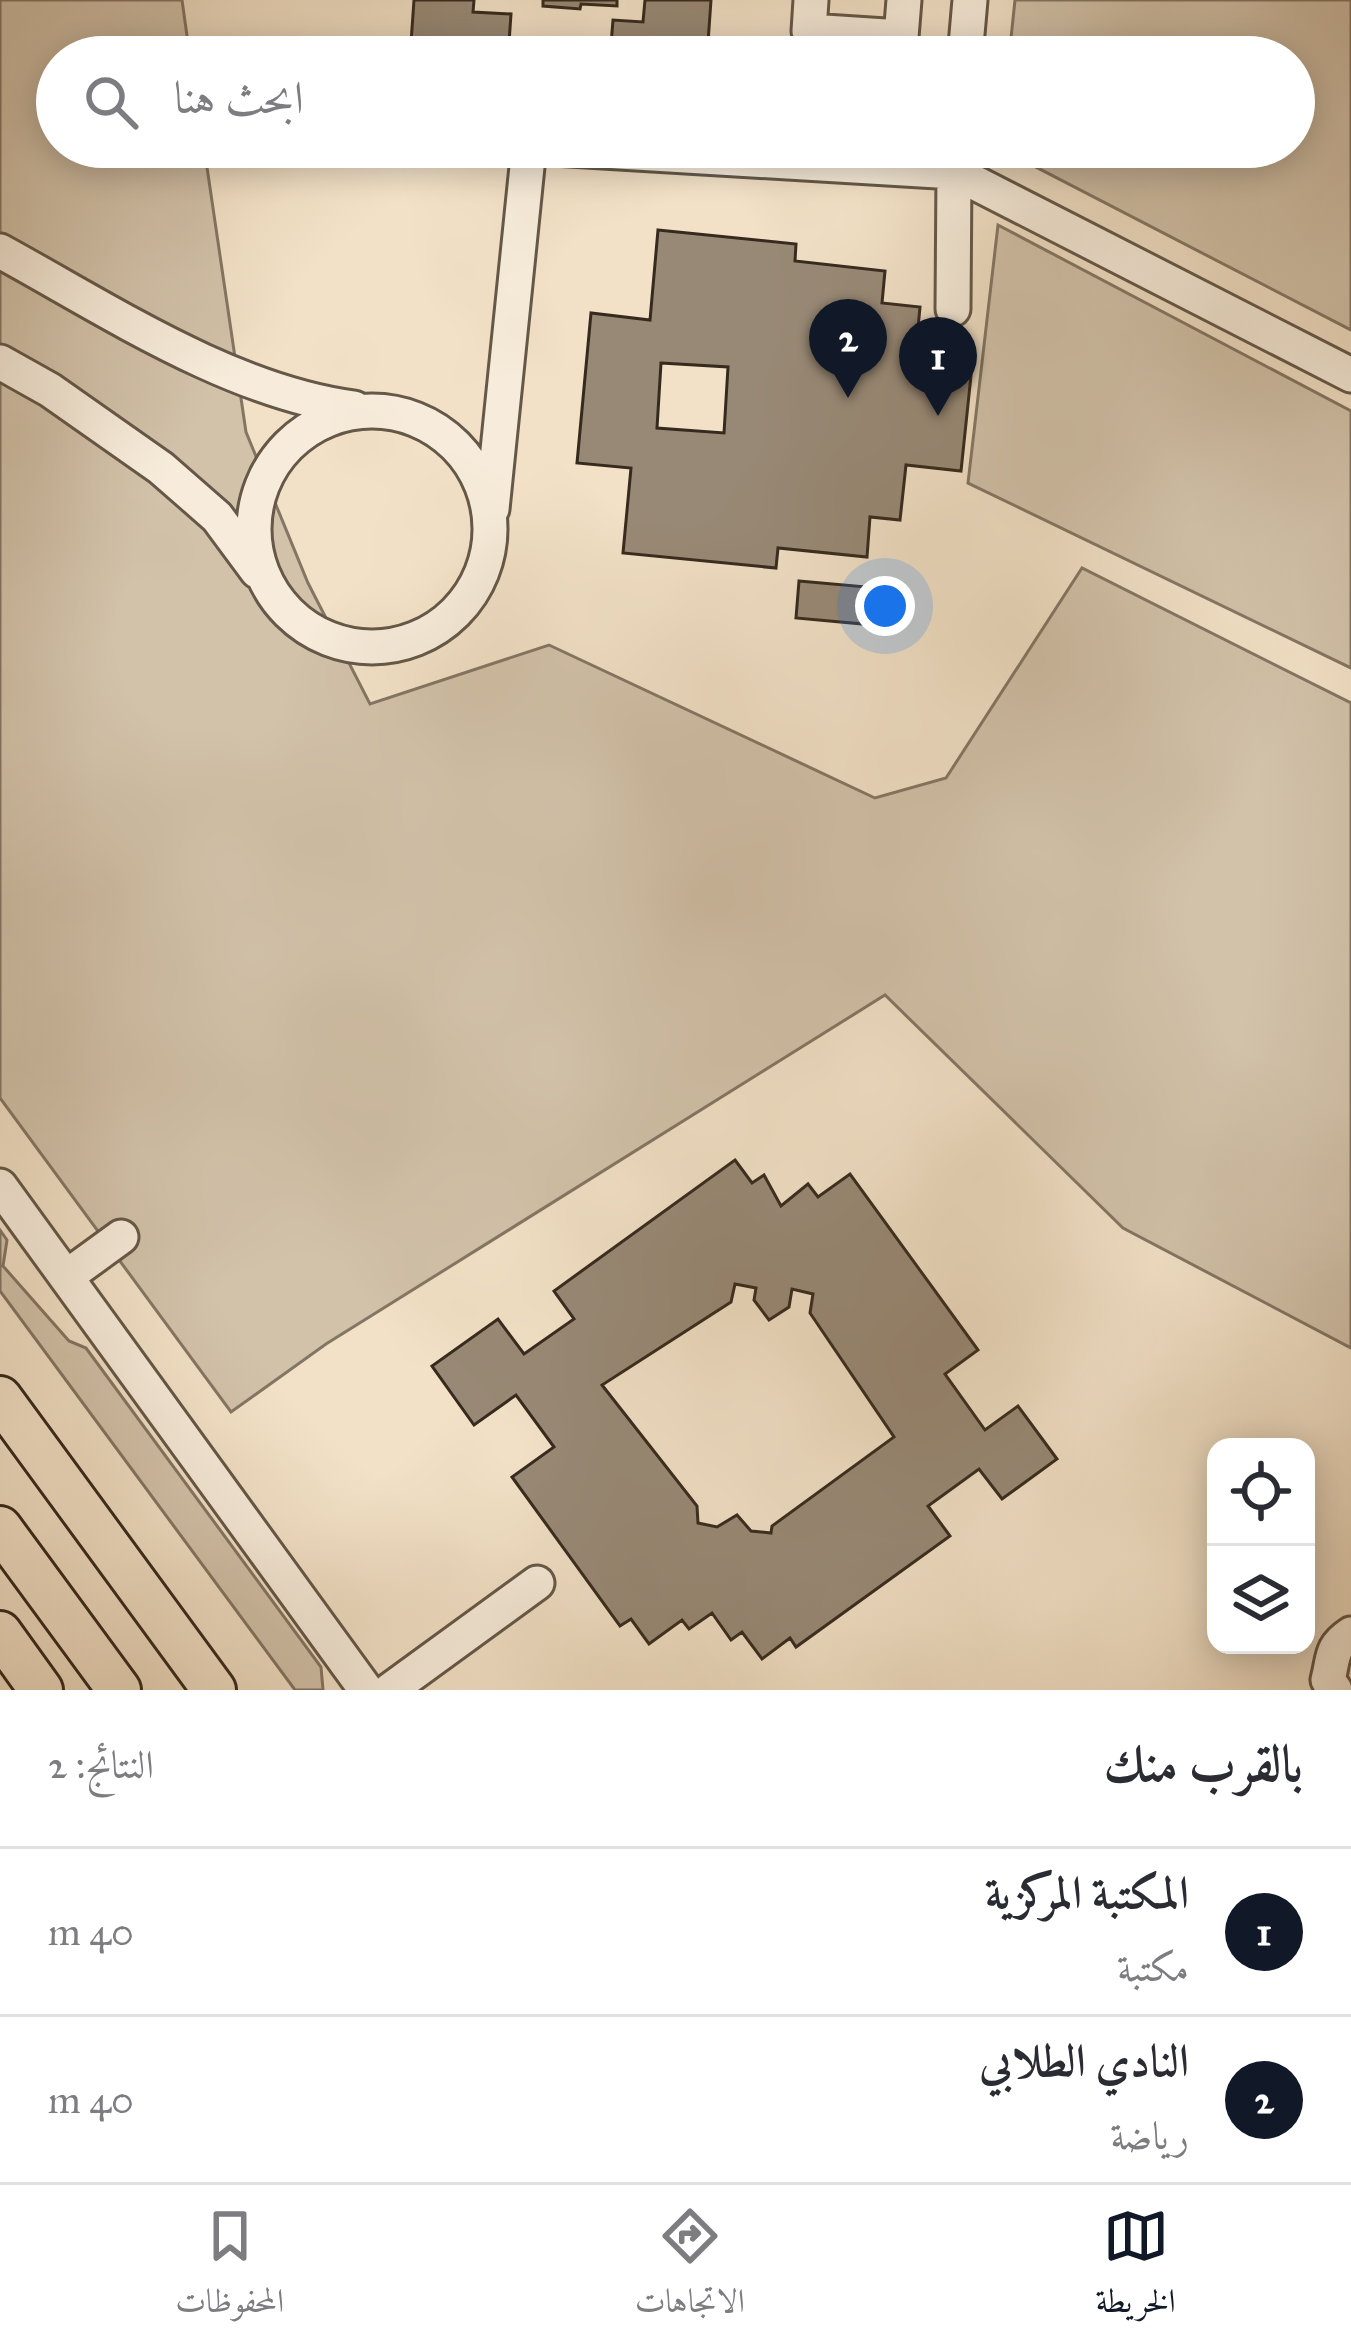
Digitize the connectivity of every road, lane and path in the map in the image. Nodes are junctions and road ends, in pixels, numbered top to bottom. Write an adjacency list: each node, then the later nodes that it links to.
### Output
1 (811, 0): 4 (lane)
2 (904, 0): 5 (lane)
3 (970, 0): 6 (lane)
4 (886, 36)
5 (901, 36)
6 (966, 36)
7 (531, 168): 15 (lane)
8 (955, 168): 11 (lane)
9 (970, 168): 13 (lane)
10 (0, 251): 14 (lane)
11 (952, 309)
12 (0, 362): 16 (lane)
13 (1351, 375)
14 (398, 414): 15 (lane); 16 (lane)
15 (491, 524): 16 (lane)
16 (269, 588)
17 (0, 1186): 19 (lane)
18 (121, 1237): 19 (lane)
19 (66, 1277): 28 (lane)
20 (0, 1398): 27 (main road)
21 (0, 1528): 26 (main road)
22 (536, 1582): 29 (lane)
23 (0, 1633): 25 (main road)
24 (1351, 1634): 30 (lane)
25 (41, 1690)
26 (119, 1690)
27 (214, 1690)
28 (366, 1690)
29 (390, 1690)
30 (1335, 1690)

